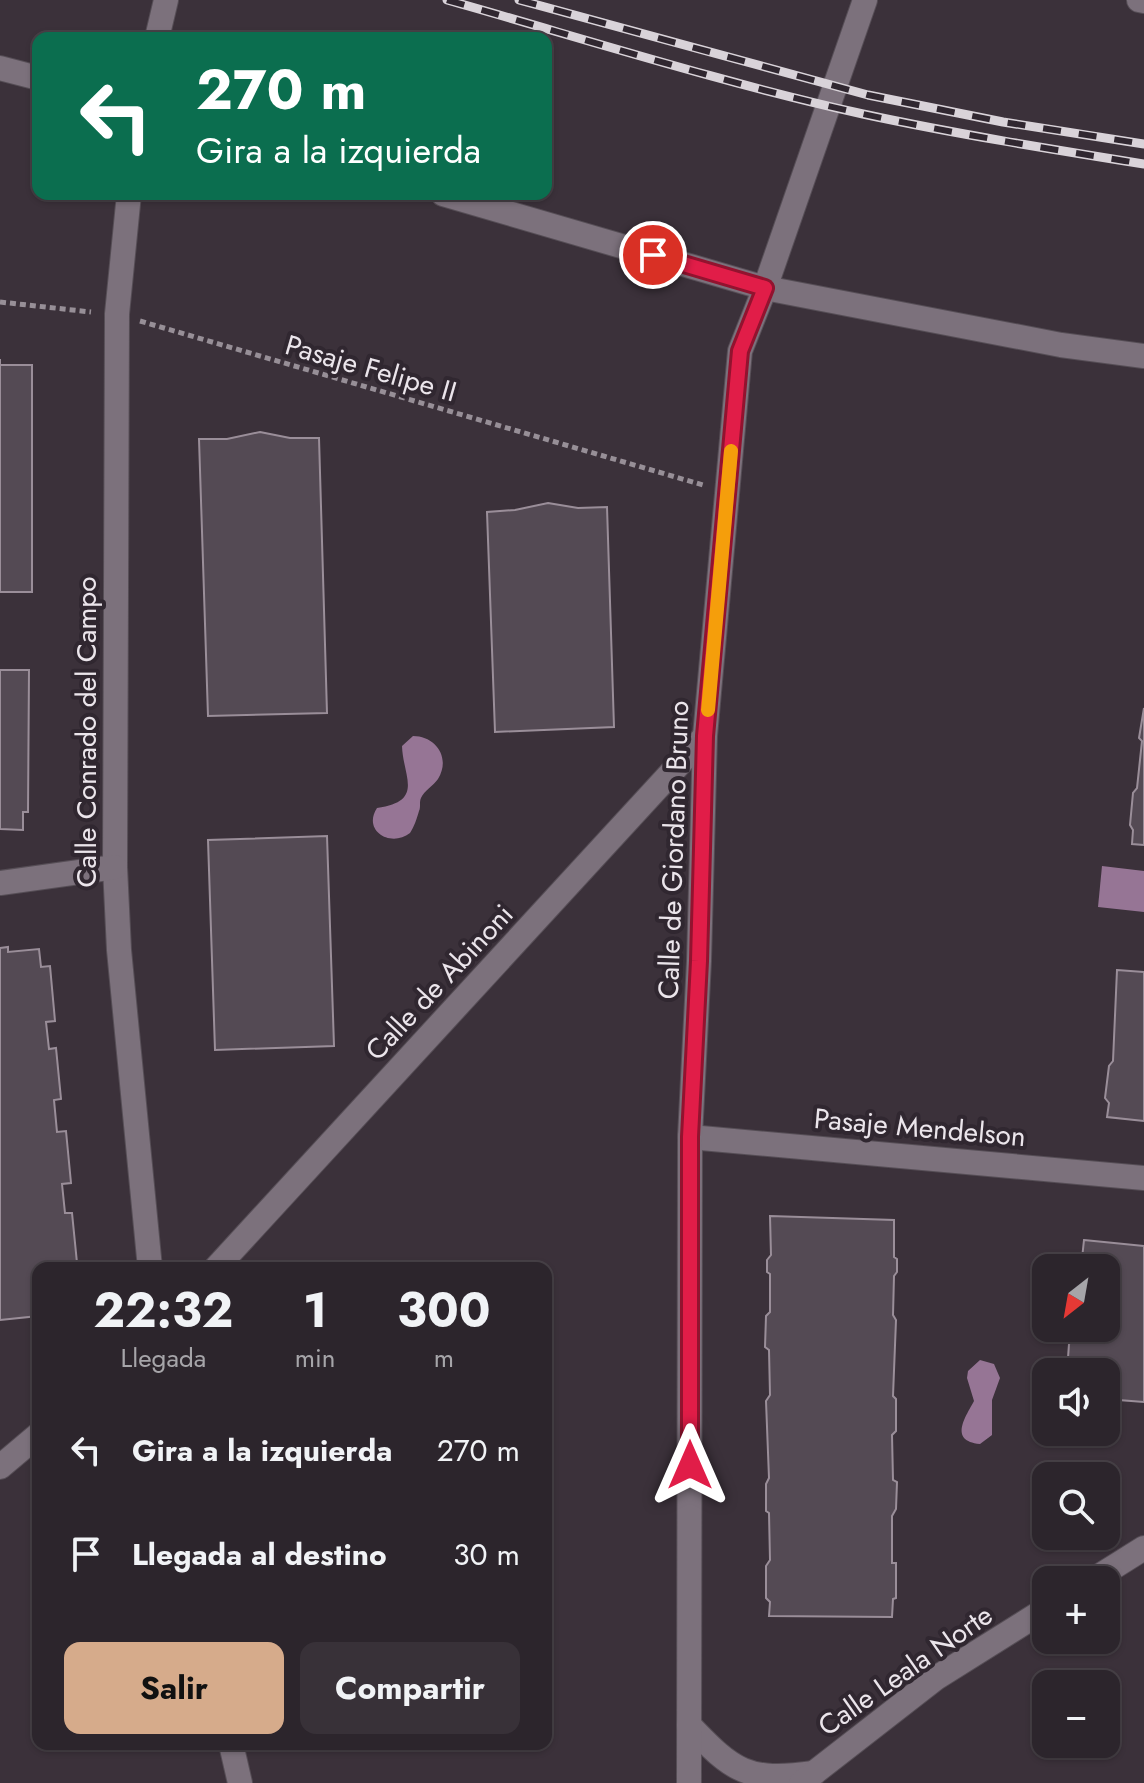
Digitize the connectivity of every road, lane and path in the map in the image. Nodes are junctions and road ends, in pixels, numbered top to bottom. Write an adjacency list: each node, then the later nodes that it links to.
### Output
1 (166, 0): 3 (street)
2 (865, 0): 8 (street, Calle de Giordano Bruno)
3 (158, 32)
4 (0, 68): 5 (street)
5 (32, 76)
6 (128, 200): 10 (street, Calle Conrado del Campo)
7 (464, 200): 8 (street)
8 (765, 288): 11 (street); 12 (street, Calle de Giordano Bruno)
9 (0, 302): 10 (path, Pasaje Felipe II)
10 (117, 314): 12 (path, Pasaje Felipe II); 14 (street, Calle Conrado del Campo)
11 (1144, 356)
12 (727, 492): 13 (street, Calle de Giordano Bruno)
13 (705, 736): 16 (street, Calle de Giordano Bruno); 19 (street, Calle de Abinoni)
14 (115, 867): 15 (street); 18 (street, Calle Conrado del Campo)
15 (0, 883)
16 (690, 1137): 17 (street, Pasaje Mendelson); 25 (street, Calle de Giordano Bruno)
17 (1144, 1178)
18 (149, 1262)
19 (222, 1262)
20 (32, 1440): 21 (street)
21 (0, 1467)
22 (1144, 1548): 23 (street)
23 (1115, 1566)
24 (1032, 1618): 27 (street, Calle Leala Norte)
25 (689, 1725): 27 (street); 29 (street, Calle de Giordano Bruno)
26 (232, 1750): 28 (street)
27 (807, 1778)
28 (240, 1783)
29 (689, 1783)

